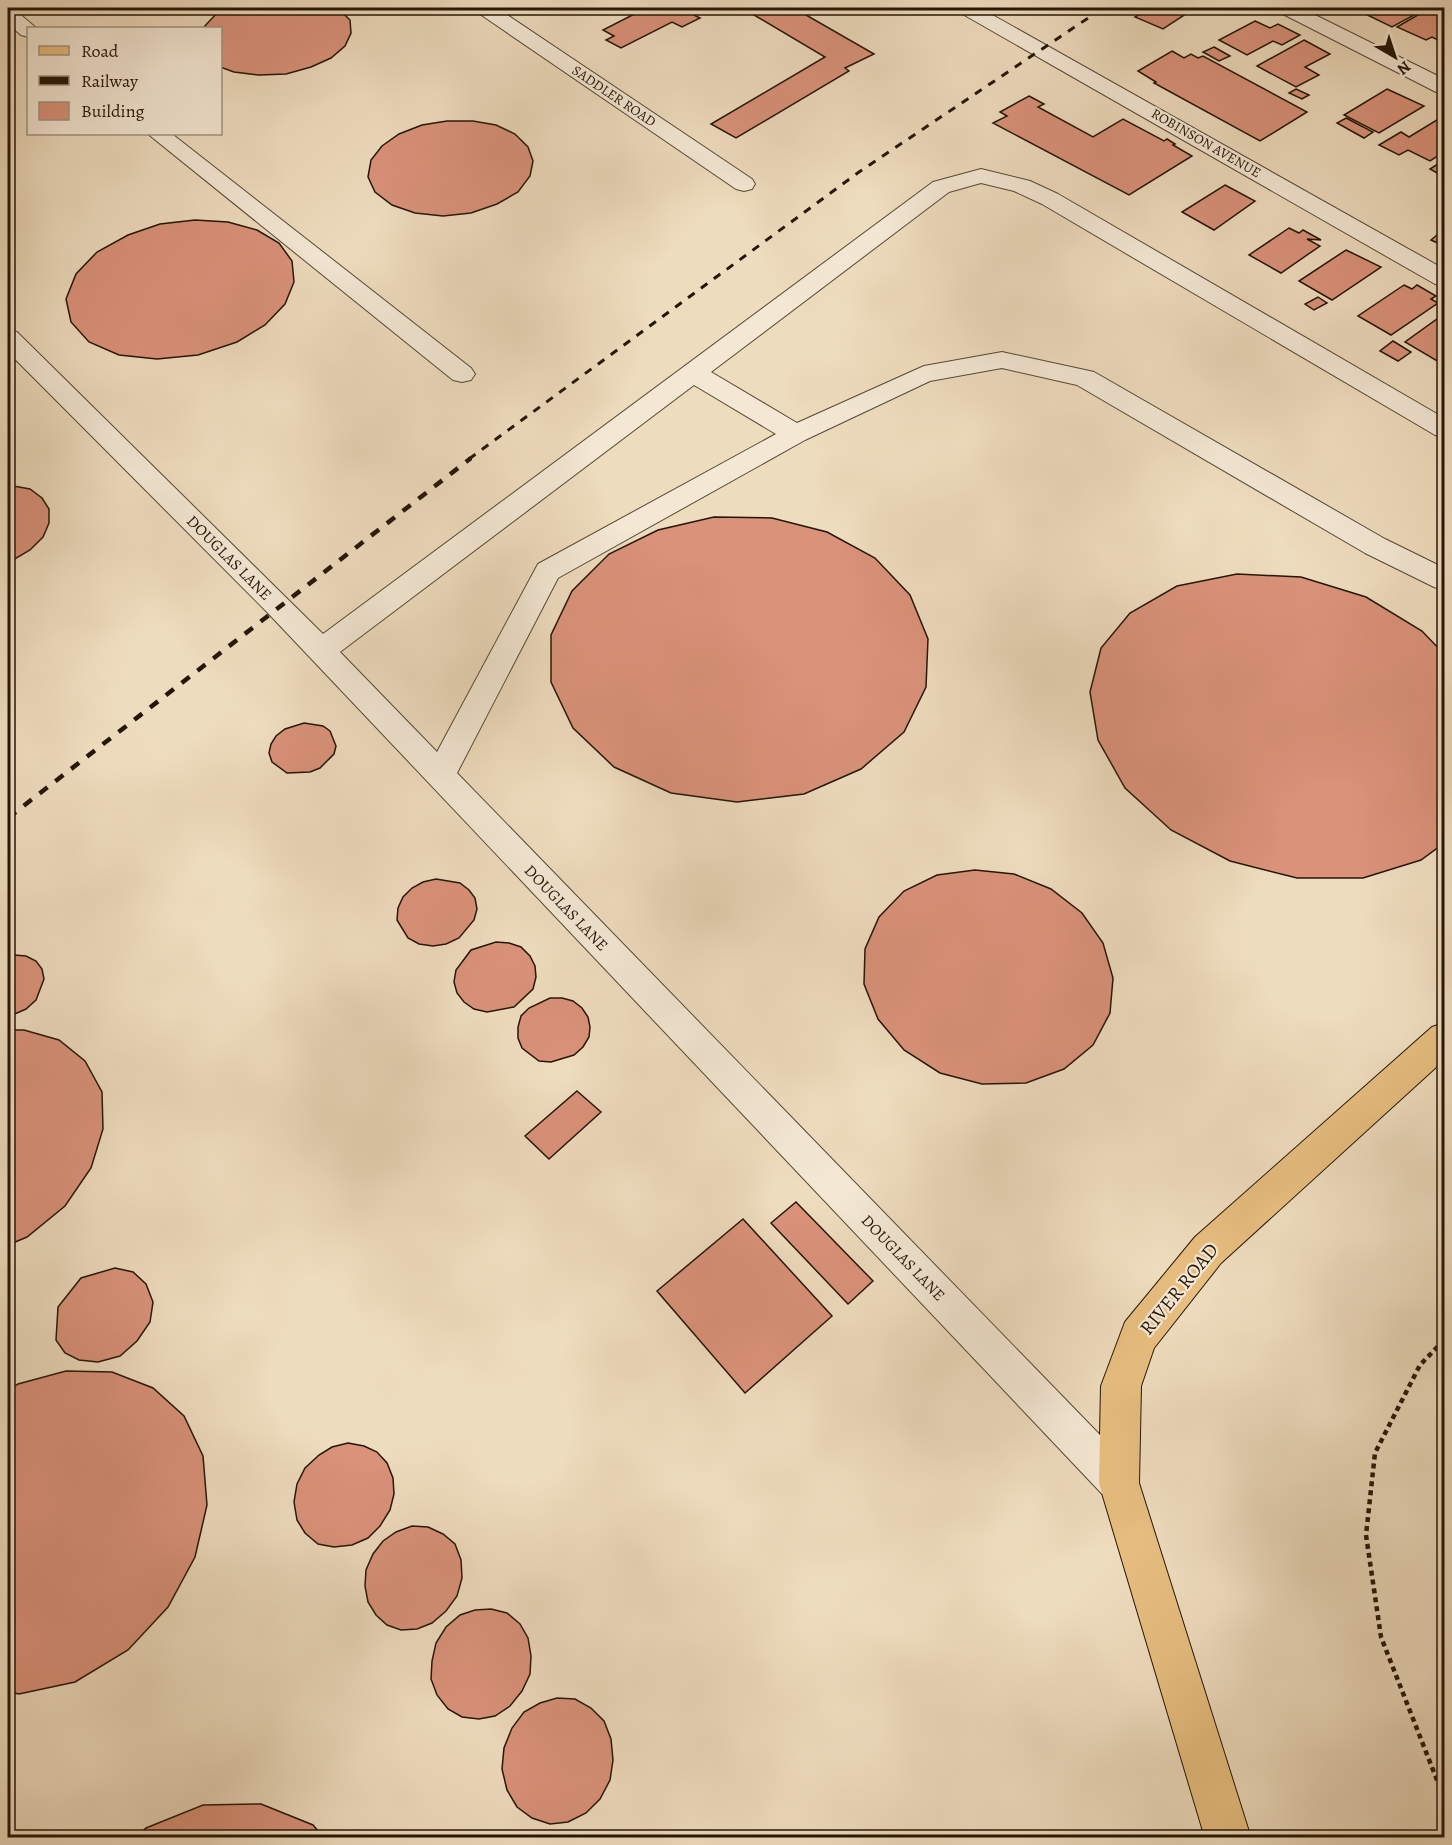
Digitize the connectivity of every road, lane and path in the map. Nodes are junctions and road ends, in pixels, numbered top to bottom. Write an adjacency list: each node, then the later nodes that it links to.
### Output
1 (484, 8): 8 (street, SADDLER ROAD)
2 (966, 8): 9 (street, ROBINSON AVENUE)
3 (1286, 8): 6 (street)
4 (8, 14): 5 (street)
5 (27, 30)
6 (1444, 87)
7 (160, 135): 12 (street)
8 (744, 184)
9 (1444, 279)
10 (8, 338): 16 (street, DOUGLAS LANE)
11 (693, 373): 13 (street); 14 (street); 16 (street)
12 (462, 374)
13 (1444, 429)
14 (796, 434): 15 (street); 17 (street)
15 (1444, 580)
16 (320, 651): 17 (street, DOUGLAS LANE)
17 (440, 776): 20 (street, DOUGLAS LANE)
18 (1444, 1038): 20 (main road, RIVER ROAD)
19 (1444, 1340): 21 (path)
20 (1119, 1483): 22 (main road, RIVER ROAD)
21 (1444, 1798)
22 (1227, 1838)

